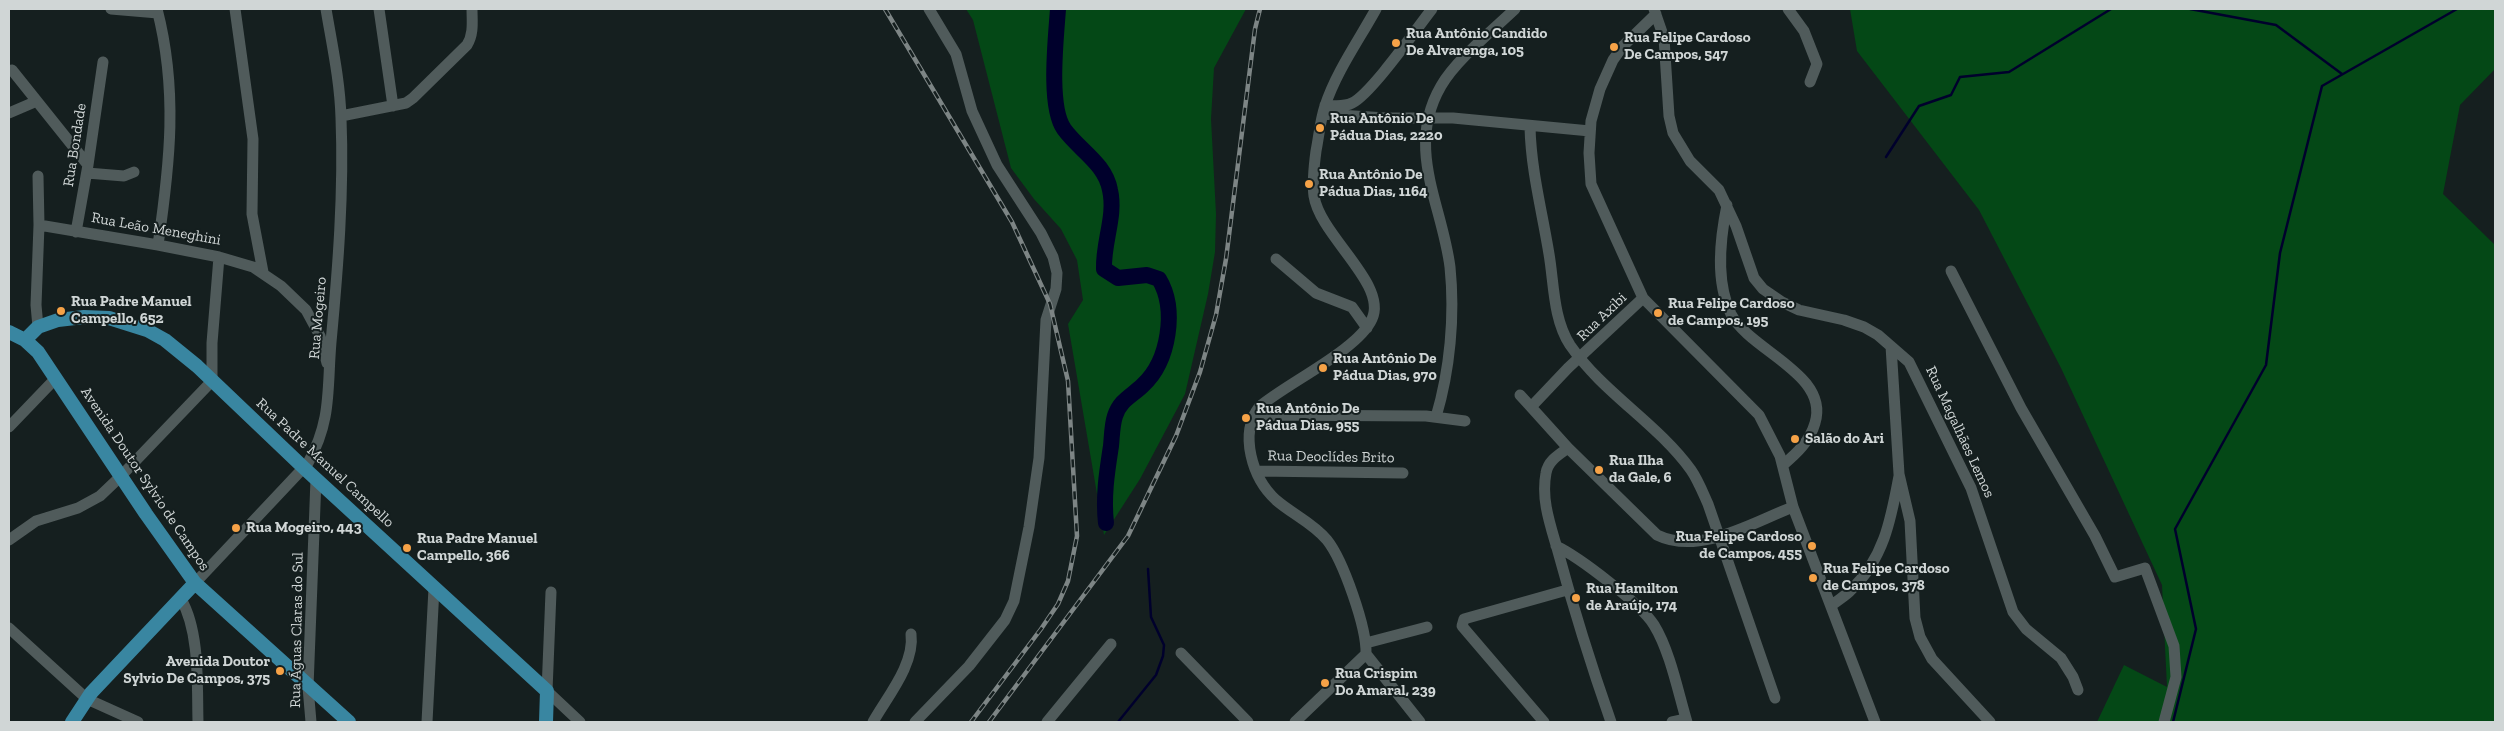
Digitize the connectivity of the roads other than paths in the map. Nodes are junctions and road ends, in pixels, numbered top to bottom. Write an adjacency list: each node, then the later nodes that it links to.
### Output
1 (111, 9): 11 (street)
2 (235, 9): 34 (street)
3 (326, 9): 20 (street, Rua Mogeiro)
4 (379, 9): 17 (street)
5 (472, 9): 17 (street)
6 (929, 9): 90 (street)
7 (1376, 9): 18 (street)
8 (1432, 9): 18 (street)
9 (1515, 9): 21 (street)
10 (1788, 9): 15 (street)
11 (157, 11): 30 (street)
12 (1655, 11): 23 (street); 27 (street, Rua Magalhães Lemos)
13 (103, 62): 24 (street, Rua Bondade)
14 (12, 70): 16 (street)
15 (1810, 82)
16 (37, 102): 19 (street); 24 (street)
17 (393, 106): 20 (street)
18 (1324, 110): 21 (street); 37 (street)
19 (9, 113)
20 (341, 116): 42 (street, Rua Mogeiro)
21 (1428, 118): 22 (street); 48 (street)
22 (1530, 127): 23 (street); 41 (street)
23 (1590, 131): 35 (street)
24 (88, 169): 25 (street); 29 (street, Rua Bondade)
25 (134, 172)
26 (38, 176): 28 (street)
27 (1727, 205): 40 (street, Rua Magalhães Lemos); 52 (street)
28 (39, 225): 29 (street, Rua Leão Meneghini); 36 (street)
29 (76, 232): 30 (street, Rua Leão Meneghini)
30 (158, 245): 31 (street, Rua Leão Meneghini)
31 (220, 257): 34 (street, Rua Leão Meneghini); 44 (street)
32 (1276, 259): 37 (street)
33 (1951, 270): 100 (street)
34 (263, 272): 42 (street, Rua Leão Meneghini)
35 (1644, 298): 41 (street, Rua Axibi); 52 (street)
36 (38, 327): 39 (main road); 44 (main road, Rua Padre Manuel Campello)
37 (1367, 328): 47 (street)
38 (9, 332): 39 (main road, Avenida Doutor Sylvio de Campos)
39 (25, 340): 43 (main road, Avenida Doutor Sylvio de Campos)
40 (1891, 346): 56 (street); 76 (street, Rua Magalhães Lemos)
41 (1580, 358): 46 (street, Rua Axibi); 60 (street)
42 (329, 370): 53 (street, Rua Mogeiro)
43 (56, 378): 50 (street); 57 (main road, Avenida Doutor Sylvio de Campos)
44 (212, 380): 53 (main road, Rua Padre Manuel Campello); 57 (street)
45 (1520, 395): 46 (street)
46 (1531, 407): 51 (street)
47 (1254, 415): 48 (street); 54 (street)
48 (1436, 418): 49 (street)
49 (1465, 421)
50 (9, 427)
51 (1568, 448): 60 (street); 62 (street)
52 (1783, 465): 59 (street)
53 (304, 468): 58 (main road, Rua Padre Manuel Campello); 63 (street, Rua Mogeiro)
54 (1258, 471): 55 (street, Rua Deoclídes Brito); 73 (street)
55 (1403, 473)
56 (1899, 474): 68 (street); 99 (street)
57 (121, 476): 61 (street); 63 (main road, Avenida Doutor Sylvio de Campos)
58 (316, 479): 64 (main road, Rua Padre Manuel Campello); 75 (street, Rua Águas Claras do Sul)
59 (1793, 507): 60 (street); 68 (street)
60 (1719, 536): 78 (street)
61 (9, 540)
62 (1556, 546): 65 (street); 80 (street)
63 (195, 583): 67 (main road); 75 (main road, Avenida Doutor Sylvio de Campos)
64 (434, 588): 77 (main road, Rua Padre Manuel Campello); 86 (street)
65 (1567, 590): 95 (street); 96 (street)
66 (551, 592): 77 (street)
67 (181, 599): 79 (main road); 83 (street)
68 (1832, 605): 98 (street)
69 (1427, 627): 73 (street)
70 (9, 628): 79 (street)
71 (910, 634): 89 (street)
72 (1111, 644): 91 (street)
73 (1366, 648): 93 (street); 94 (street)
74 (1181, 653): 92 (street)
75 (308, 687): 84 (street, Rua Águas Claras do Sul); 85 (main road, Avenida Doutor Sylvio de Campos)
76 (2078, 690)
77 (547, 691): 87 (main road); 88 (street, Rua Padre Manuel Campello)
78 (1775, 698)
79 (87, 699): 81 (main road); 82 (street)
80 (1686, 720): 97 (street)
81 (72, 722)
82 (138, 722)
83 (198, 722)
84 (311, 722)
85 (349, 722)
86 (427, 722)
87 (546, 722)
88 (580, 722)
89 (873, 722)
90 (914, 722)
91 (1047, 722)
92 (1248, 722)
93 (1294, 722)
94 (1420, 722)
95 (1544, 722)
96 (1611, 722)
97 (1672, 722)
98 (1875, 722)
99 (1990, 722)
100 (2164, 722)

